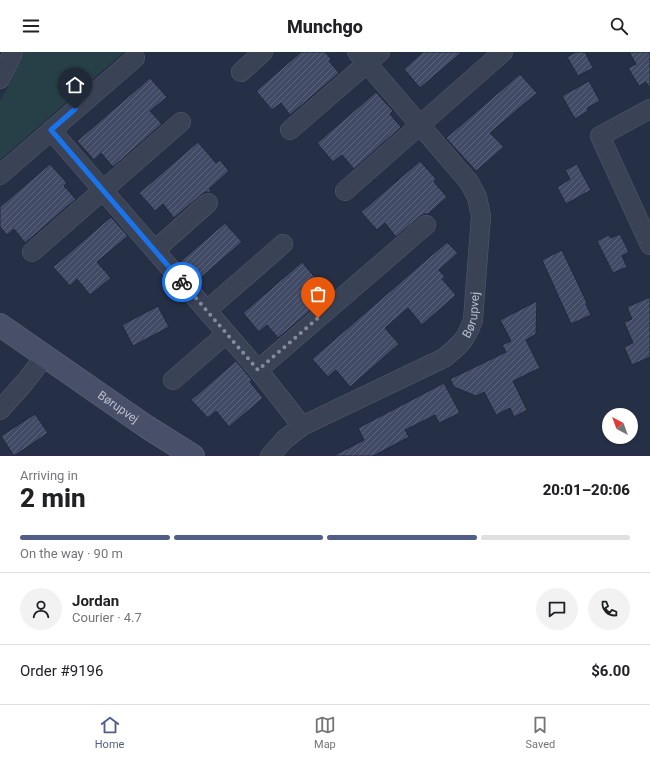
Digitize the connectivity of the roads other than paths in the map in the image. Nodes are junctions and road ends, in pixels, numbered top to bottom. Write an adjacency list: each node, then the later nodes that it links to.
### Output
1 (13, 52): 7 (street)
2 (263, 52): 6 (street)
3 (503, 52): 10 (street)
4 (368, 56): 10 (street, Børupvej); 12 (street, Børupvej)
5 (135, 58): 11 (street)
6 (241, 72)
7 (0, 79)
8 (650, 109): 19 (street)
9 (181, 122): 14 (street)
10 (420, 125): 15 (street); 29 (street, Børupvej)
11 (51, 130): 13 (street); 14 (street)
12 (290, 130)
13 (0, 174)
14 (103, 190): 20 (street); 21 (street)
15 (344, 191)
16 (208, 203): 20 (street)
17 (426, 225): 26 (street)
18 (283, 244): 22 (street)
19 (650, 245)
20 (154, 250): 22 (street)
21 (32, 252)
22 (207, 310): 24 (street)
23 (0, 325): 25 (street, Børupvej)
24 (226, 334): 26 (street); 27 (street)
25 (45, 356): 28 (street); 30 (street, Børupvej)
26 (258, 370): 29 (street)
27 (173, 380)
28 (0, 410)
29 (302, 426): 31 (street, Børupvej)
30 (192, 456)
31 (270, 456)

